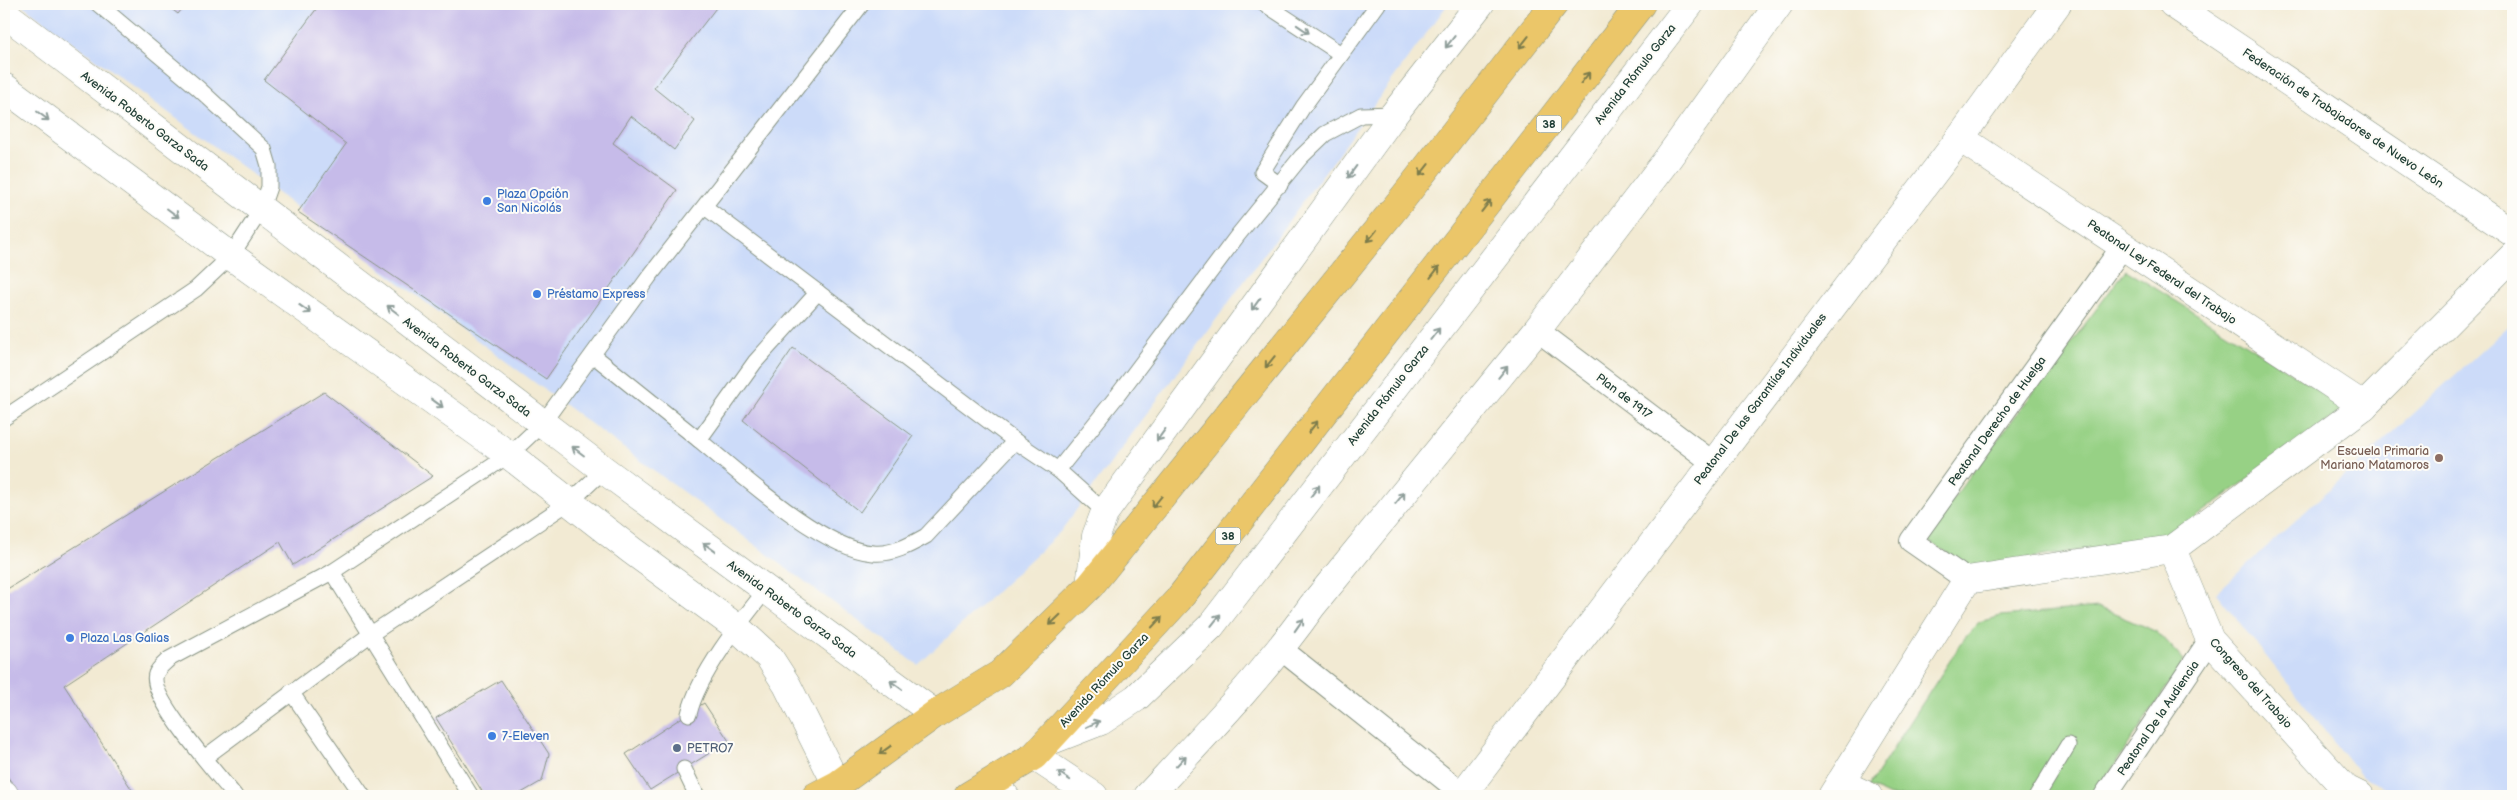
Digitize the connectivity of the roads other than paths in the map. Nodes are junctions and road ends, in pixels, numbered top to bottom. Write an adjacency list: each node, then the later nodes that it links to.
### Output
1 (98, 4): 19 (lane)
2 (862, 4): 18 (lane)
3 (1266, 4): 13 (lane, one-way to 13)
4 (1378, 4): 13 (lane)
5 (1480, 4): 15 (street, one-way to 15)
6 (1554, 4): 41 (main road, one-way to 41)
7 (1642, 4): 51 (main road, Avenida Rómulo Garza / 38, one-way to 7)
8 (1690, 4): 51 (street, Avenida Rómulo Garza, one-way to 8)
9 (1779, 4): 25 (street)
10 (2057, 4): 16 (street, Peatonal De las Garantiías Individuales)
11 (2173, 4): 20 (street, Federación de Trabajadores de Nuevo León)
12 (4, 14): 19 (street, Avenida Roberto Garza Sada)
13 (1341, 54): 17 (lane)
14 (4, 88): 22 (street, one-way to 22)
15 (1394, 114): 17 (lane); 37 (street, one-way to 37)
16 (1960, 138): 21 (street, Peatonal Ley Federal del Trabajo); 33 (street, Peatonal De las Garantiías Individuales)
17 (1280, 184): 35 (lane)
18 (705, 207): 24 (lane); 26 (lane)
19 (261, 210): 22 (lane); 29 (street, Avenida Roberto Garza Sada, one-way to 19)
20 (2513, 233)
21 (2123, 246): 27 (street, Peatonal Ley Federal del Trabajo); 40 (street, Peatonal Derecho de Huelga)
22 (231, 256): 28 (lane); 32 (street, one-way to 32)
23 (2513, 256): 27 (street)
24 (818, 292): 30 (lane); 31 (lane)
25 (1537, 330): 33 (street, Plan de 1917); 46 (street, one-way to 25)
26 (593, 355): 29 (lane); 30 (lane)
27 (2364, 406): 38 (street)
28 (4, 418)
29 (542, 424): 32 (lane); 34 (street, Avenida Roberto Garza Sada, one-way to 29)
30 (698, 440): 31 (lane)
31 (1015, 441): 35 (lane)
32 (509, 455): 36 (street); 39 (lane)
33 (1712, 462): 58 (street, Peatonal De las Garantiías Individuales)
34 (604, 470): 36 (lane); 42 (street, Avenida Roberto Garza Sada, one-way to 34)
35 (1058, 470): 37 (lane)
36 (571, 501): 43 (street); 44 (lane)
37 (1105, 512): 41 (street)
38 (2172, 549): 40 (street); 45 (street, Congreso del Trabajo)
39 (332, 572): 44 (lane); 52 (lane)
40 (1967, 580): 54 (street)
41 (1090, 586): 49 (main road, one-way to 49)
42 (766, 590): 43 (lane); 49 (street, Avenida Roberto Garza Sada, one-way to 42)
43 (736, 627): 48 (lane); 55 (street)
44 (371, 634): 47 (lane); 61 (lane)
45 (2210, 640): 57 (street, Congreso del Trabajo); 67 (street, Peatonal De la Audiencia)
46 (1281, 649): 58 (street); 64 (street, one-way to 46)
47 (291, 692): 52 (lane); 60 (lane)
48 (689, 714)
49 (935, 714): 55 (main road, one-way to 55)
50 (2068, 745): 66 (lane)
51 (1041, 749): 56 (main road, Avenida Rómulo Garza / 38); 63 (street, one-way to 51)
52 (204, 758): 59 (lane)
53 (684, 769): 62 (lane)
54 (1836, 789): 65 (street)
55 (826, 790)
56 (988, 792)
57 (2349, 794)
58 (1464, 795)
59 (235, 796)
60 (363, 796)
61 (471, 796)
62 (697, 796)
63 (1094, 796)
64 (1148, 796)
65 (1868, 796)
66 (2037, 796)
67 (2105, 796)

